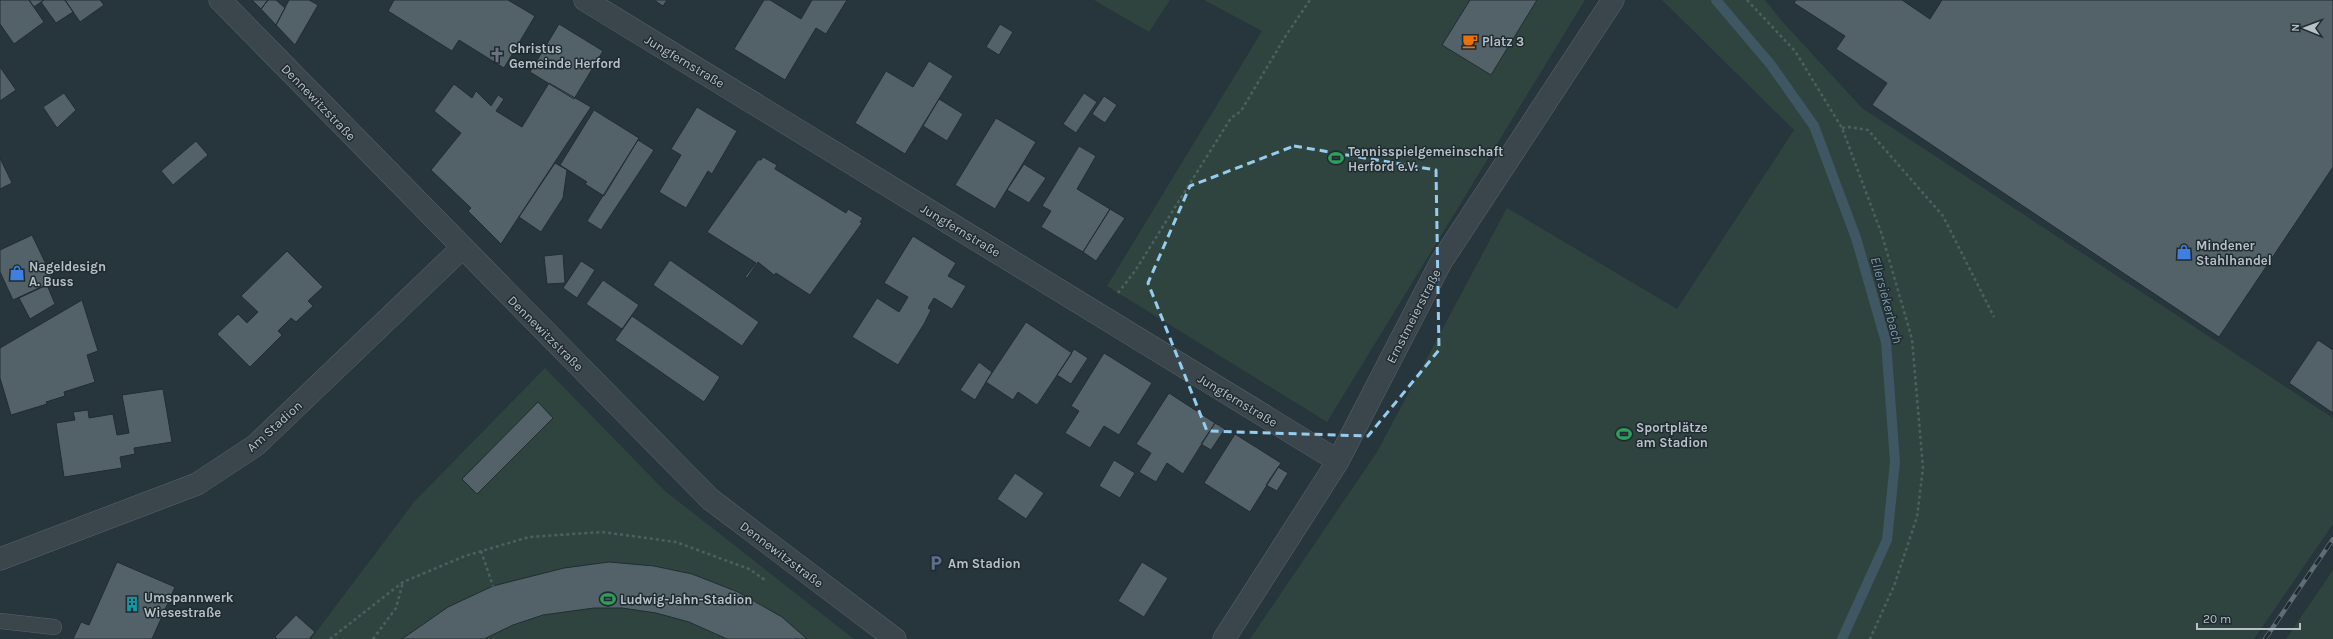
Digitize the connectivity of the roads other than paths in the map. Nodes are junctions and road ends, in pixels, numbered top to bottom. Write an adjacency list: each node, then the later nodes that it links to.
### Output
1 (220, 0): 4 (street, Dennewitzstraße)
2 (585, 0): 5 (street, Jungfernstraße)
3 (1613, 0): 5 (street, Ernstmeierstraße)
4 (462, 248): 6 (street, Am Stadion); 9 (street, Dennewitzstraße)
5 (1338, 461): 10 (street, Ernstmeierstraße)
6 (0, 559)
7 (0, 621): 8 (lane)
8 (54, 627)
9 (895, 639)
10 (1224, 639)

